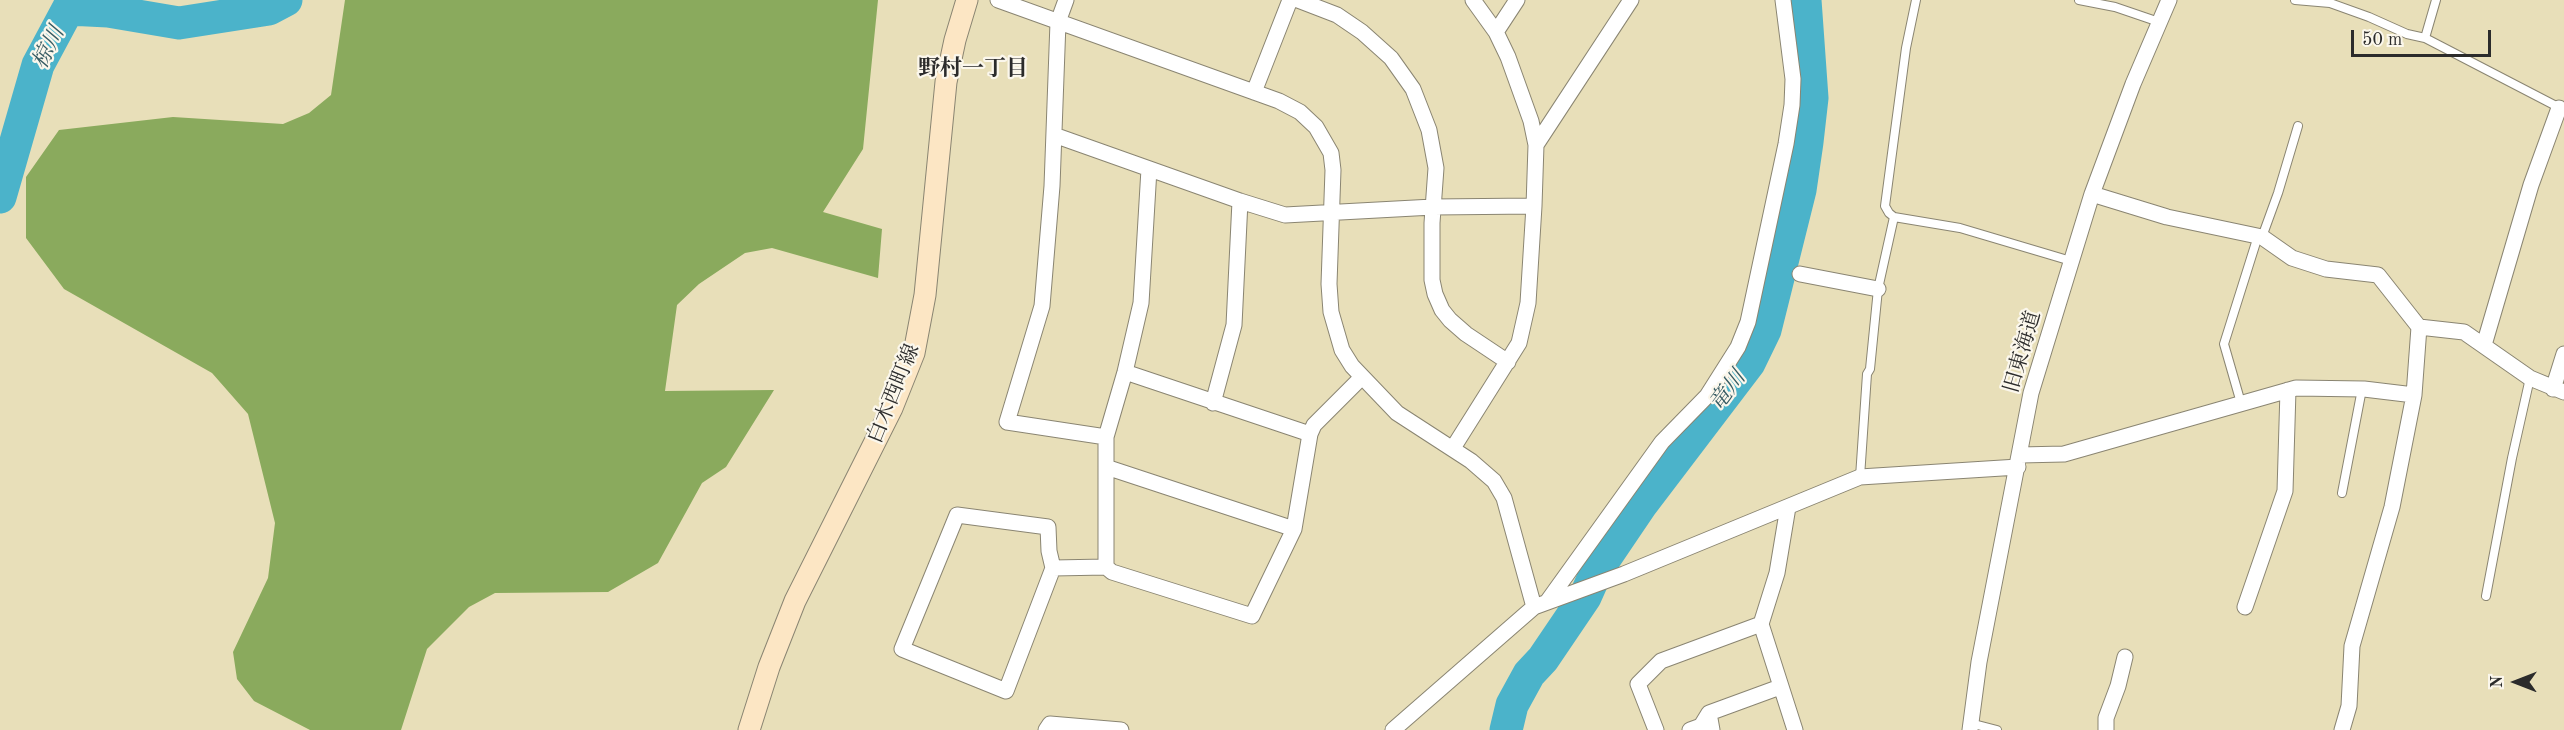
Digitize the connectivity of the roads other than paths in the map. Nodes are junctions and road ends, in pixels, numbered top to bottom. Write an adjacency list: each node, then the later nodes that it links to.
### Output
1 (967, 0): 67 (main road, 白木西町線)
2 (998, 0): 15 (street)
3 (1066, 0): 15 (street)
4 (1290, 0): 19 (street)
5 (1298, 0): 28 (street)
6 (1473, 0): 17 (street)
7 (1517, 0): 17 (street)
8 (1631, 0): 23 (street)
9 (1783, 0): 60 (street)
10 (1916, 0): 30 (lane)
11 (2079, 0): 16 (lane)
12 (2169, 0): 16 (street, 旧東海道)
13 (2295, 0): 18 (lane)
14 (2436, 0): 18 (lane)
15 (1058, 22): 19 (street); 22 (street)
16 (2159, 22): 25 (street, 旧東海道)
17 (1496, 32): 23 (street)
18 (2425, 38): 20 (lane)
19 (1254, 92): 29 (street)
20 (2561, 109): 36 (street)
21 (2298, 126): 31 (lane)
22 (1054, 135): 24 (street); 49 (street)
23 (1536, 145): 27 (street)
24 (1149, 170): 26 (street); 39 (street)
25 (2092, 194): 31 (street); 32 (street, 旧東海道)
26 (1240, 201): 29 (street); 46 (street)
27 (1534, 206): 28 (street); 38 (street)
28 (1433, 207): 29 (street); 38 (street)
29 (1332, 212): 40 (street)
30 (1894, 217): 32 (lane); 34 (lane)
31 (2260, 237): 35 (street); 47 (lane)
32 (2072, 261): 51 (street, 旧東海道)
33 (1800, 274): 34 (street)
34 (1878, 289): 53 (lane)
35 (2419, 327): 36 (street); 45 (street)
36 (2484, 345): 41 (street)
37 (2564, 354): 44 (street)
38 (1508, 362): 50 (street)
39 (1125, 372): 46 (street); 49 (street)
40 (1362, 377): 48 (street); 50 (street)
41 (2530, 378): 44 (street); 59 (lane)
42 (2362, 388): 43 (street); 45 (street); 54 (lane)
43 (2288, 390): 47 (street); 61 (street)
44 (2558, 391)
45 (2414, 395): 77 (street)
46 (1213, 403): 48 (street)
47 (2241, 403): 51 (street)
48 (1310, 434): 56 (street)
49 (1106, 437): 52 (street)
50 (1453, 448): 60 (street)
51 (2019, 461): 53 (street); 66 (street, 旧東海道)
52 (1106, 467): 56 (street); 57 (street)
53 (1860, 477): 55 (street)
54 (2342, 493)
55 (1788, 507): 60 (street); 62 (street)
56 (1294, 529): 57 (street)
57 (1106, 567): 58 (street)
58 (1053, 568): 58 (street)
59 (2486, 596)
60 (1540, 604): 70 (street)
61 (2245, 607)
62 (1761, 624): 64 (street); 71 (street)
63 (2125, 657): 76 (street)
64 (1780, 687): 65 (street); 74 (street)
65 (1709, 712): 72 (street); 73 (street)
66 (1970, 727): 75 (lane)
67 (749, 730)
68 (1046, 730): 69 (street)
69 (1121, 730)
70 (1393, 730)
71 (1656, 730)
72 (1690, 730)
73 (1712, 730)
74 (1795, 730)
75 (1996, 730)
76 (2106, 730)
77 (2342, 730)

